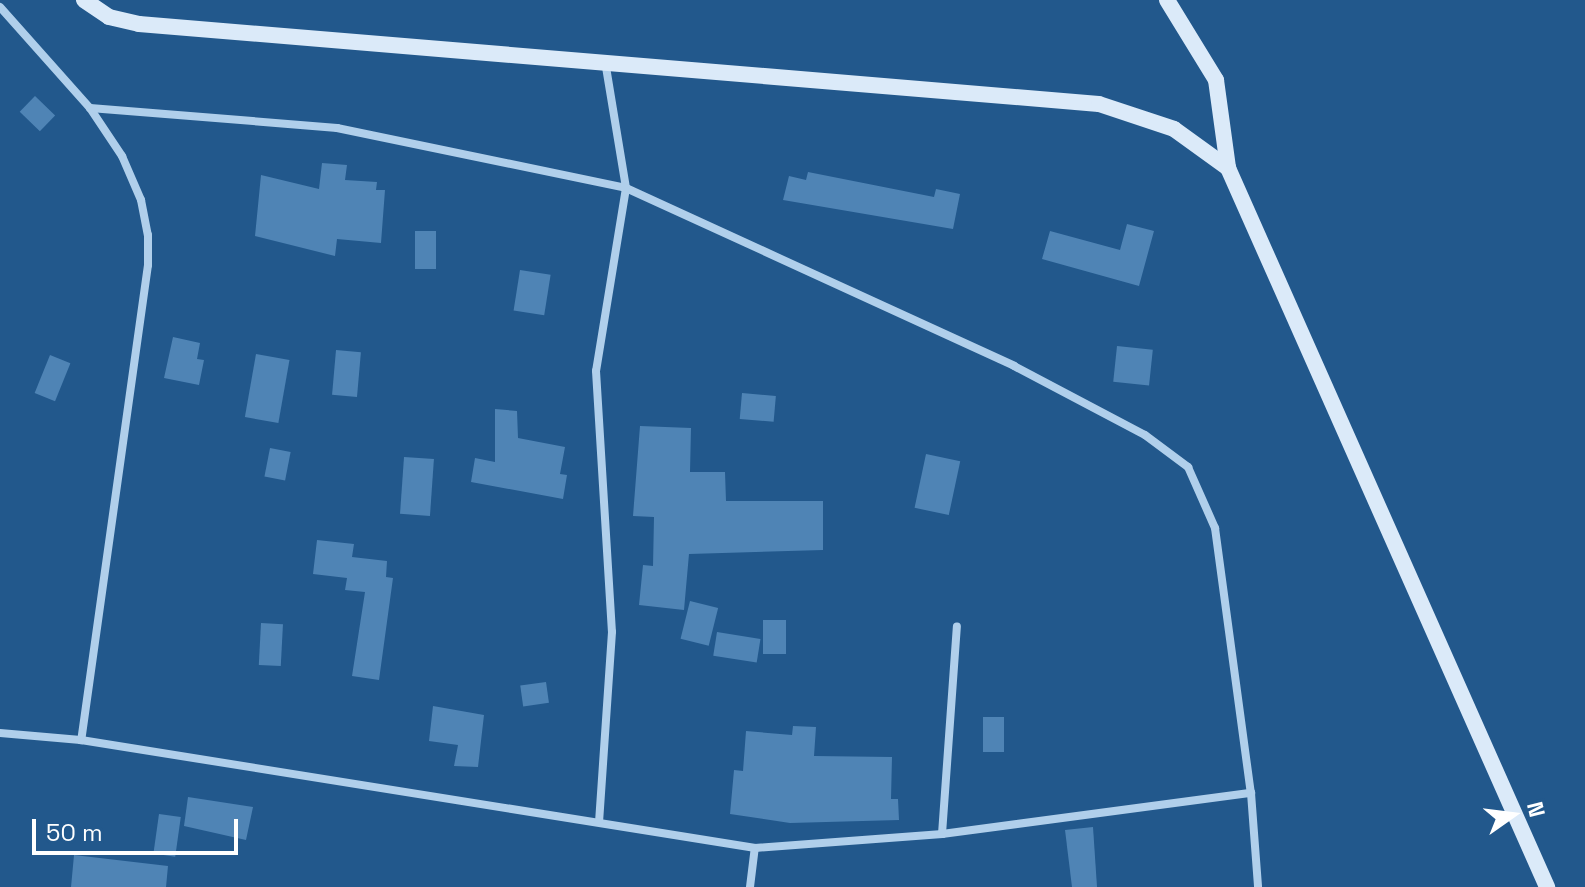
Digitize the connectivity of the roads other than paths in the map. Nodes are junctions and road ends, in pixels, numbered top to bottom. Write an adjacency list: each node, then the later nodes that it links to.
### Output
1 (84, 0): 4 (street)
2 (1167, 0): 6 (street)
3 (0, 7): 5 (street)
4 (606, 67): 6 (street); 7 (street)
5 (90, 108): 7 (street); 10 (street)
6 (1228, 168): 17 (street)
7 (626, 188): 11 (street); 12 (street)
8 (957, 627): 13 (street)
9 (0, 733): 10 (street)
10 (81, 740): 12 (street)
11 (1251, 793): 13 (street); 16 (street)
12 (599, 821): 14 (street)
13 (942, 834): 14 (street)
14 (755, 848): 15 (street)
15 (750, 887)
16 (1258, 887)
17 (1547, 887)

